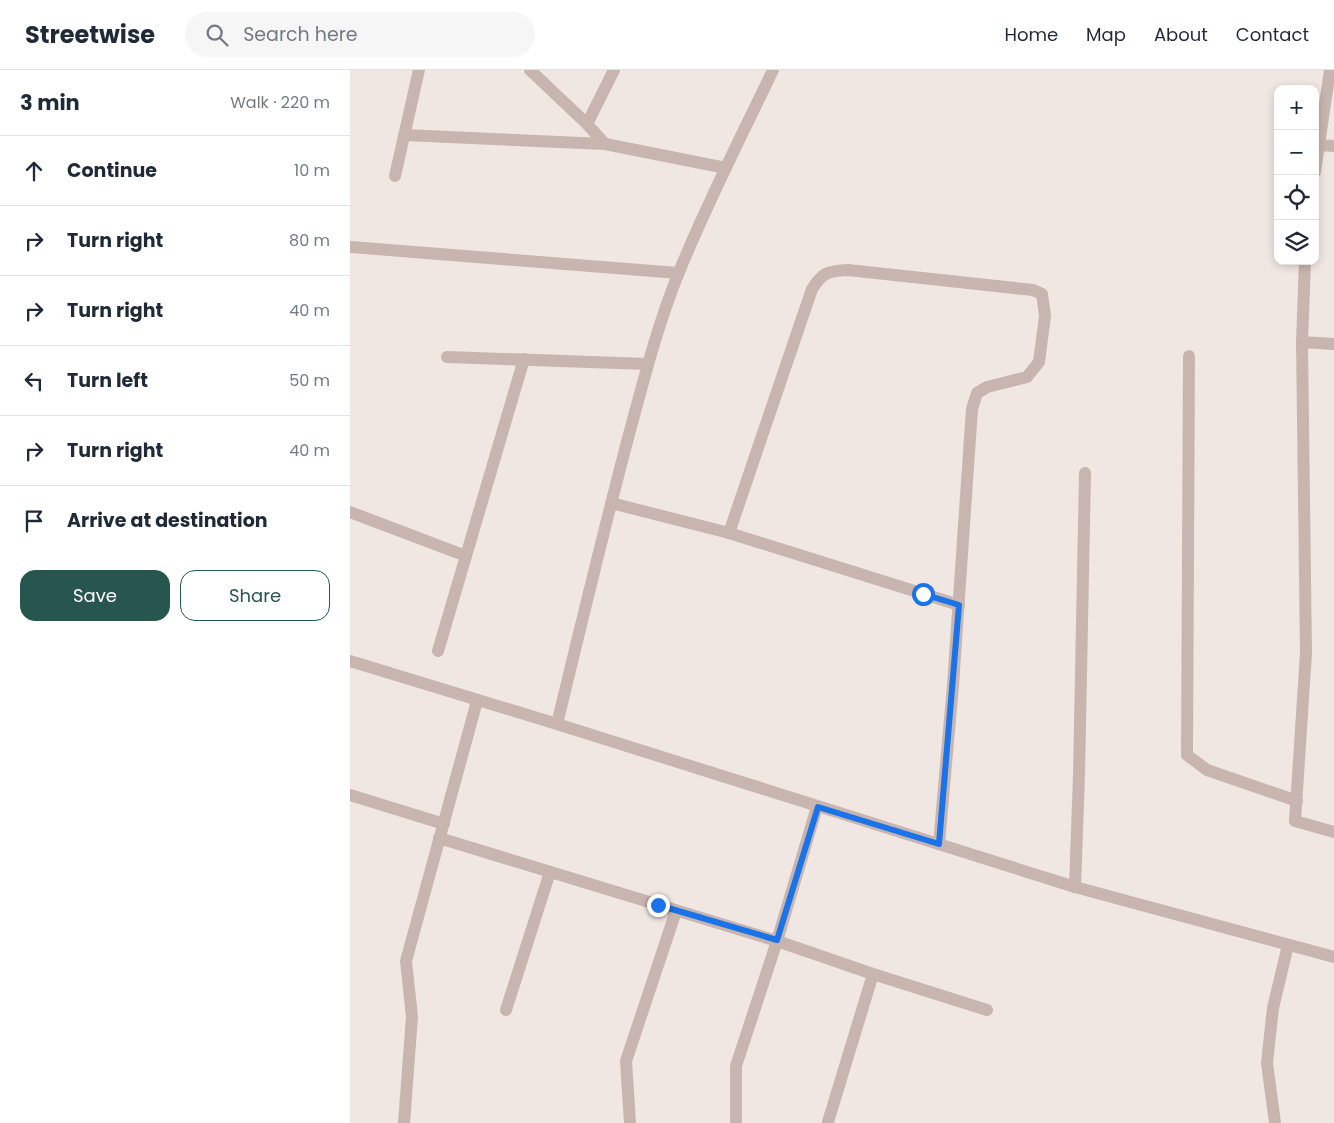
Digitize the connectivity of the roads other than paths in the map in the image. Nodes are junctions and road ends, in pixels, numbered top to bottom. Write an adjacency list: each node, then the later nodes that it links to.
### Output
1 (418, 70): 7 (street)
2 (530, 70): 6 (street)
3 (614, 70): 6 (street)
4 (773, 70): 11 (street)
5 (1330, 70): 9 (street)
6 (587, 124): 8 (street)
7 (404, 135): 8 (street); 12 (street)
8 (605, 144): 11 (street)
9 (1319, 145): 10 (street)
10 (1334, 146)
11 (726, 168): 15 (street)
12 (394, 176)
13 (351, 247): 15 (street)
14 (1305, 265): 16 (street)
15 (678, 273): 21 (street)
16 (1302, 342): 17 (street); 33 (street)
17 (1334, 344)
18 (1189, 356): 33 (street)
19 (447, 357): 20 (street)
20 (524, 359): 21 (street); 26 (street)
21 (648, 364): 23 (street)
22 (1085, 473): 40 (street)
23 (611, 503): 25 (street); 31 (street)
24 (350, 512): 26 (street)
25 (729, 533): 27 (street); 27 (street)
26 (466, 556): 28 (street)
27 (959, 605): 38 (street)
28 (438, 652)
29 (350, 661): 30 (street)
30 (477, 701): 31 (street); 35 (street)
31 (557, 724): 34 (street)
32 (350, 795): 35 (street)
33 (1297, 800): 36 (street)
34 (818, 807): 38 (street); 42 (street)
35 (444, 824): 37 (street)
36 (1334, 832)
37 (439, 838): 39 (street); 49 (street)
38 (939, 844): 40 (street)
39 (550, 872): 41 (street); 46 (street)
40 (1075, 887): 43 (street)
41 (676, 911): 42 (street); 50 (street)
42 (777, 940): 45 (street); 51 (street)
43 (1288, 945): 44 (street); 52 (street)
44 (1334, 957)
45 (873, 974): 47 (street); 48 (street)
46 (506, 1010)
47 (987, 1010)
48 (828, 1122)
49 (404, 1123)
50 (630, 1123)
51 (736, 1123)
52 (1275, 1123)

